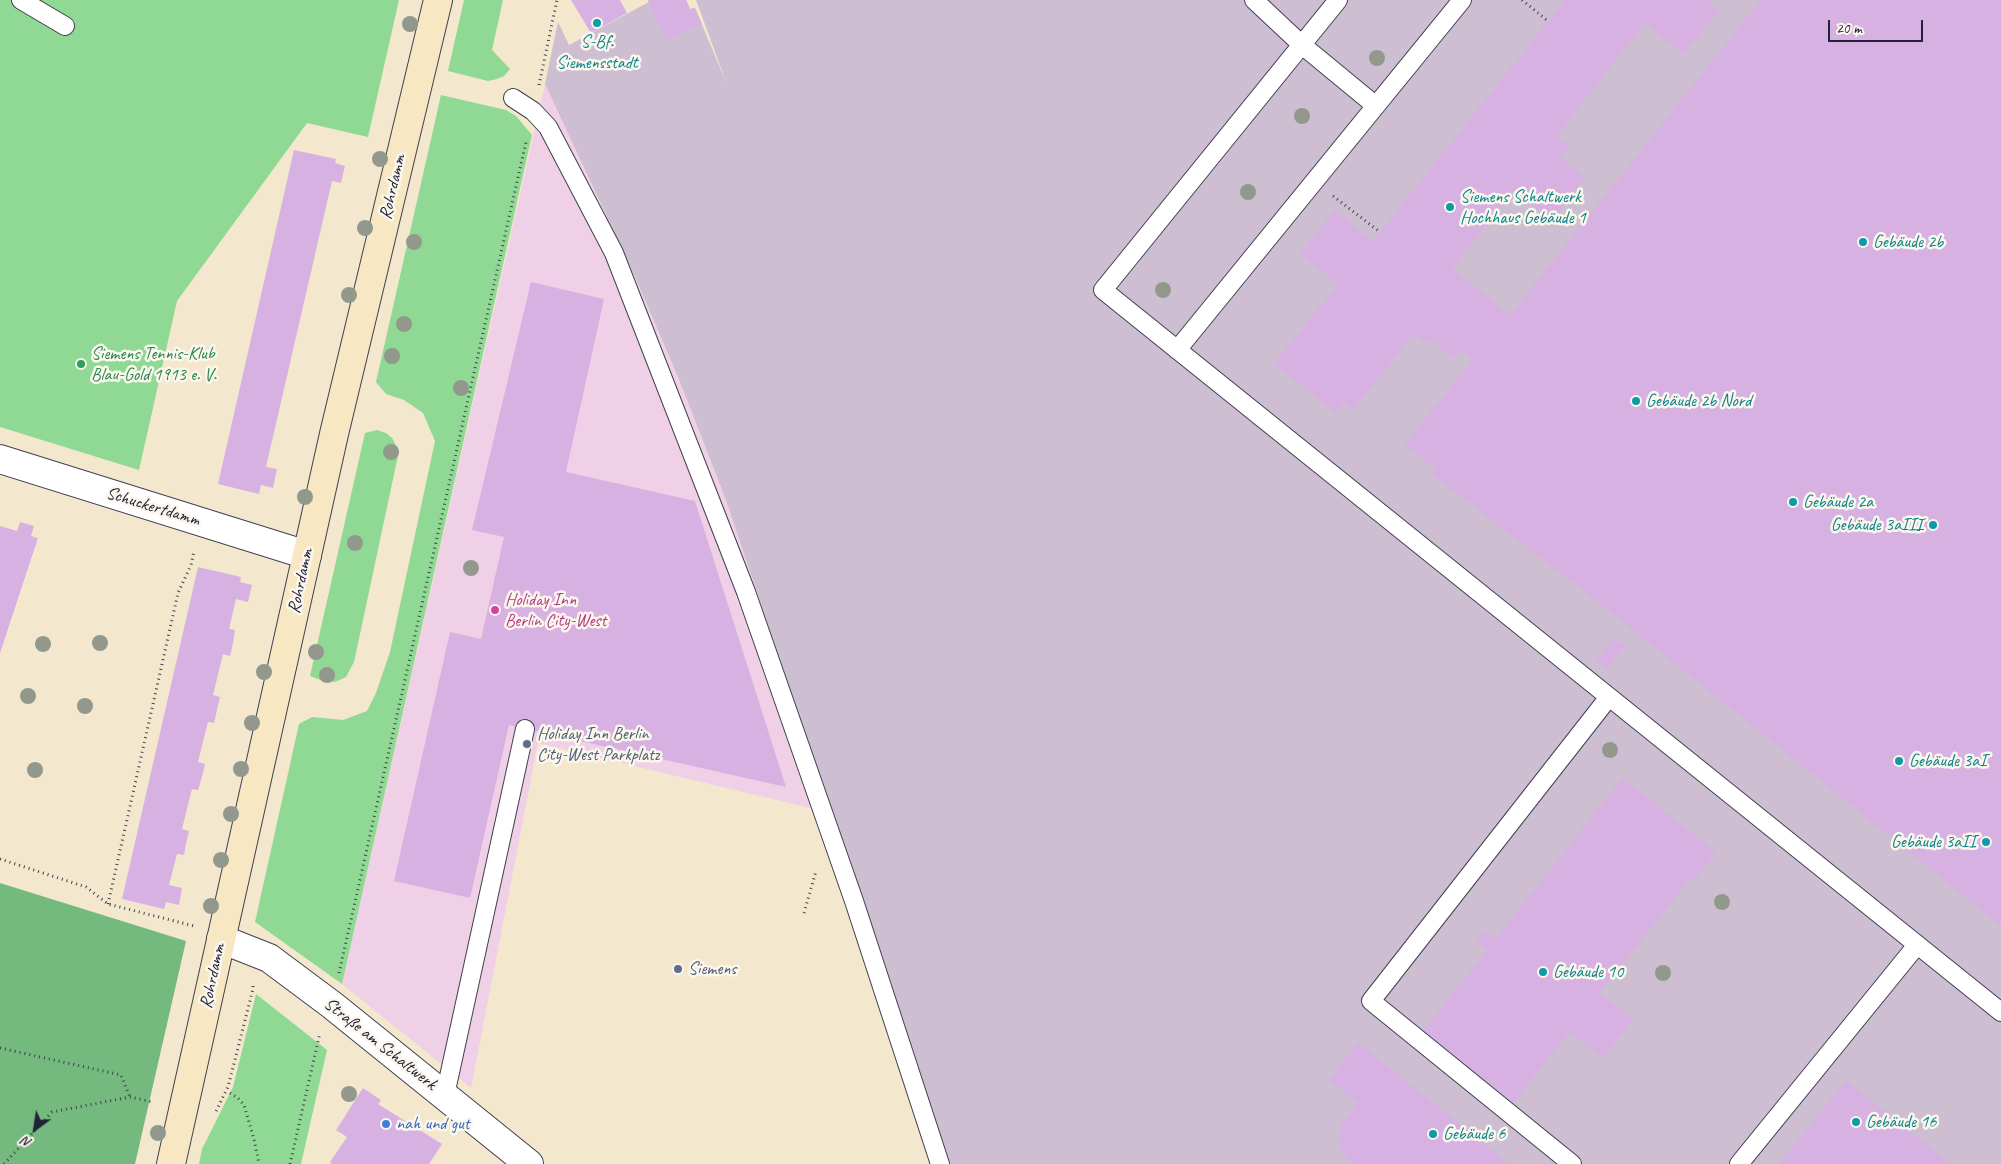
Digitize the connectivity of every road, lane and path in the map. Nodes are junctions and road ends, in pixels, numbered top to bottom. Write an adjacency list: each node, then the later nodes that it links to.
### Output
1 (21, 0): 9 (lane)
2 (438, 0): 19 (main road, Rohrdamm)
3 (557, 0): 13 (path)
4 (1254, 0): 10 (lane)
5 (1338, 0): 10 (lane)
6 (1462, 0): 12 (lane)
7 (1522, 0): 8 (path)
8 (1548, 21)
9 (65, 26)
10 (1302, 45): 12 (lane); 16 (lane)
11 (513, 98): 13 (lane)
12 (1376, 106): 14 (lane)
13 (533, 111): 30 (path); 43 (lane)
14 (1314, 182): 15 (path); 16 (lane)
15 (1380, 232)
16 (1177, 350): 20 (lane)
17 (0, 459): 19 (street, Schuckertdamm)
18 (196, 544): 24 (path)
19 (307, 555): 27 (main road, Rohrdamm)
20 (1609, 697): 28 (lane); 44 (lane)
21 (525, 729): 34 (lane)
22 (0, 859): 24 (path)
23 (817, 869): 25 (path)
24 (108, 904): 26 (path)
25 (804, 913)
26 (196, 926)
27 (221, 939): 30 (street, Straße am Schaltwerk); 36 (main road, Rohrdamm)
28 (1917, 944): 31 (lane); 45 (lane)
29 (252, 981): 37 (path)
30 (332, 1005): 34 (street, Straße am Schaltwerk); 41 (path)
31 (2001, 1012)
32 (0, 1048): 35 (path)
33 (230, 1093): 40 (path)
34 (444, 1095): 42 (street, Straße am Schaltwerk)
35 (130, 1097): 36 (path); 38 (path)
36 (184, 1107): 39 (main road, Rohrdamm)
37 (213, 1116)
38 (4, 1164)
39 (171, 1164)
40 (259, 1164)
41 (290, 1164)
42 (529, 1164)
43 (940, 1164)
44 (1572, 1164)
45 (1739, 1164)

